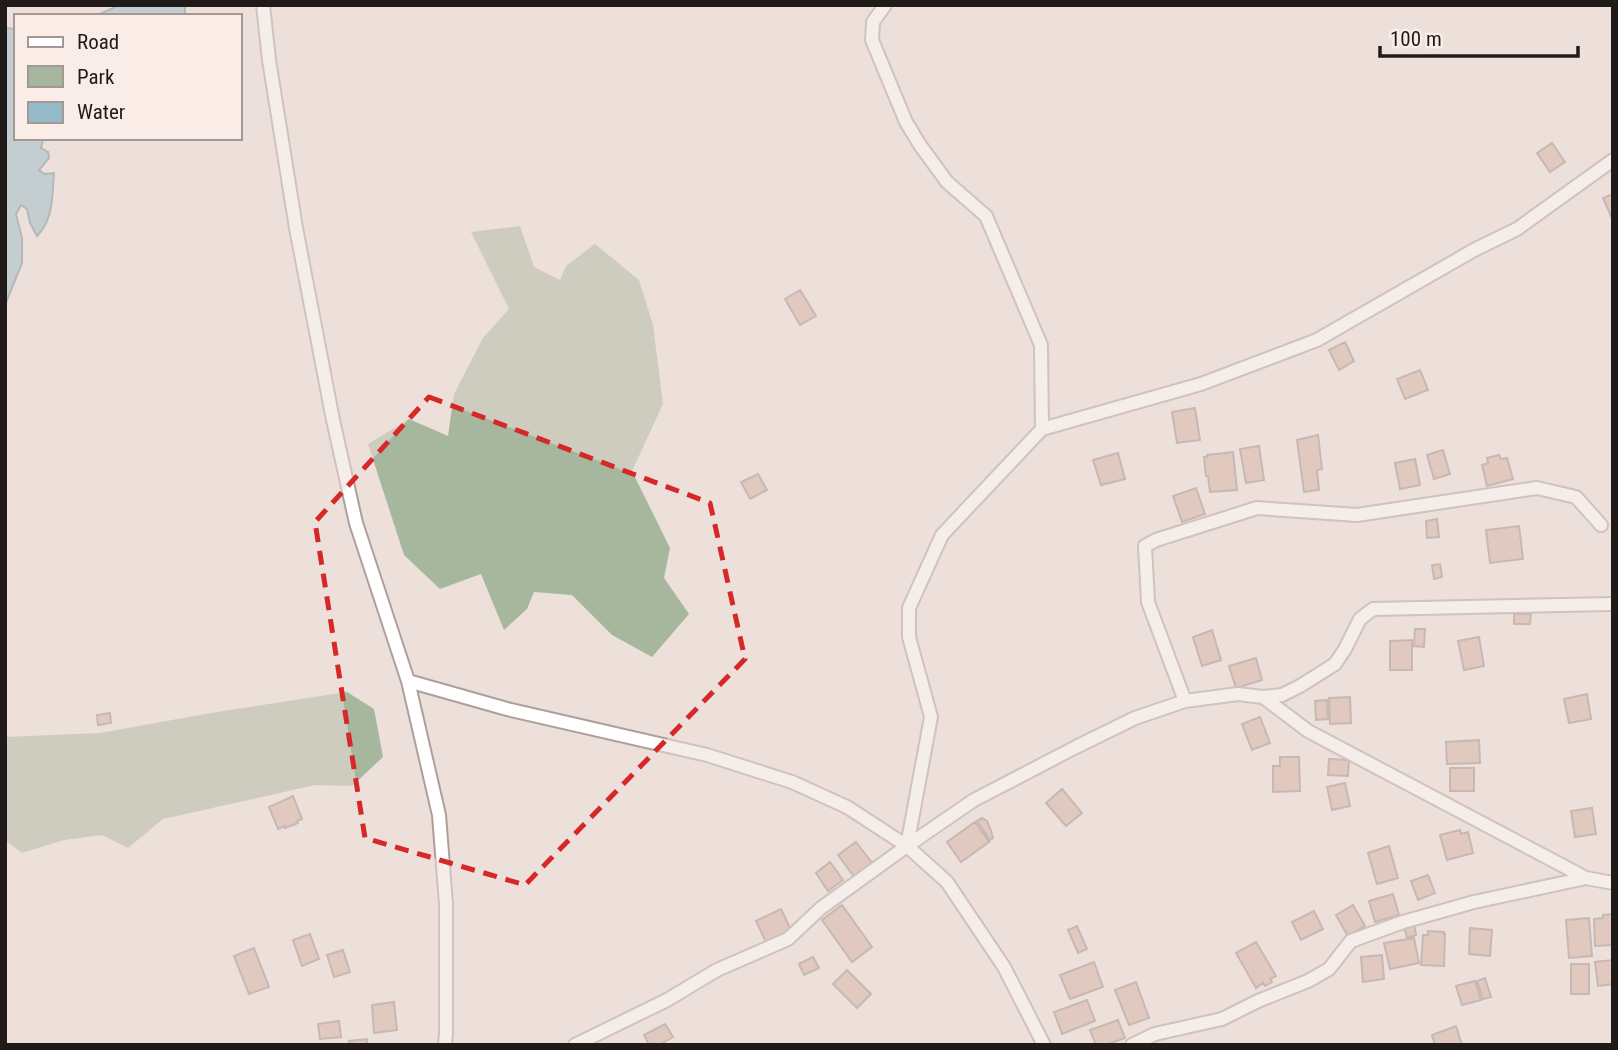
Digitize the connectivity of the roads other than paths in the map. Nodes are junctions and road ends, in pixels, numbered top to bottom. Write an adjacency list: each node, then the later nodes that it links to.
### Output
1 (263, 5): 7 (street)
2 (885, 5): 4 (street)
3 (1613, 160): 4 (street)
4 (1042, 429): 10 (street)
5 (1601, 525): 9 (street)
6 (1613, 604): 8 (street)
7 (408, 681): 10 (street); 13 (street)
8 (1263, 697): 9 (street); 11 (street)
9 (1185, 701): 10 (street)
10 (907, 846): 14 (street); 15 (street)
11 (1586, 878): 12 (street); 16 (street)
12 (1613, 883)
13 (445, 1045)
14 (575, 1045)
15 (1044, 1045)
16 (1132, 1045)

